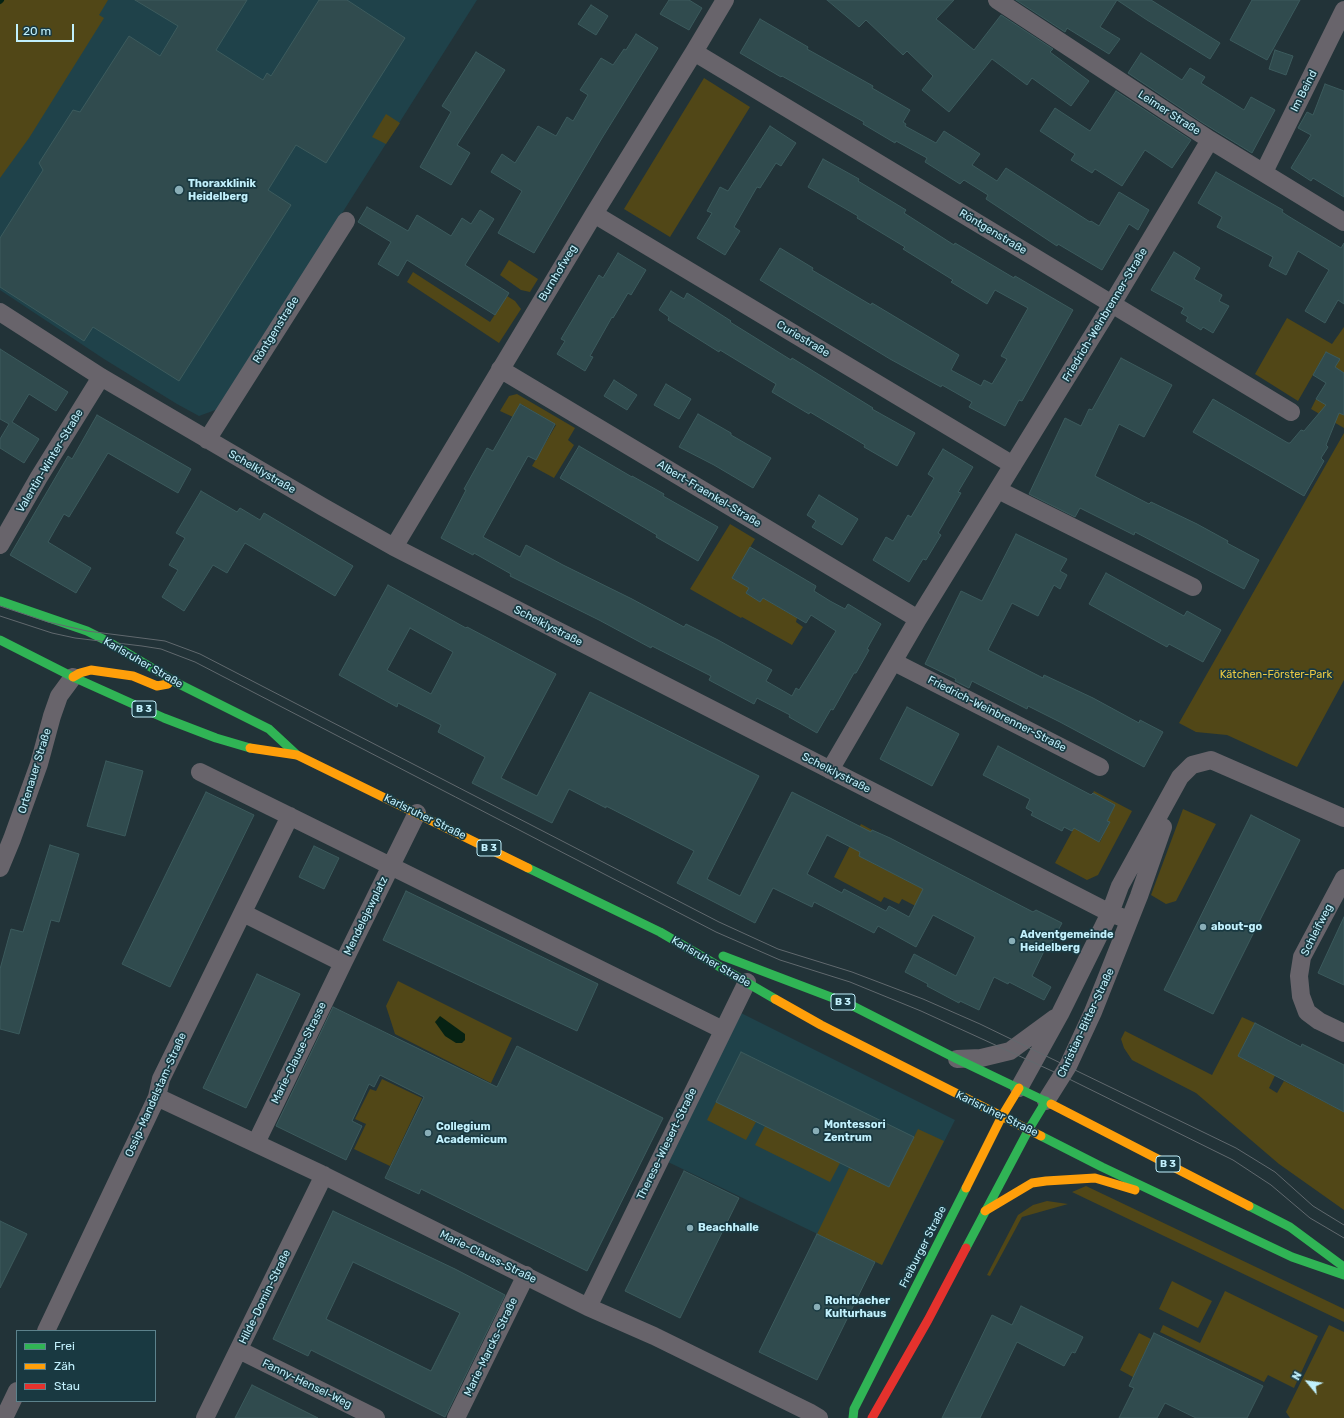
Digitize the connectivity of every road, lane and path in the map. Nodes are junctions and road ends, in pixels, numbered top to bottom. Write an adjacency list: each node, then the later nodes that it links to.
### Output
1 (724, 0): 4 (street, Burnhofweg)
2 (999, 1): 5 (street, Leimer Straße)
3 (1344, 10): 6 (street, Im Beind)
4 (694, 52): 7 (street, Burnhofweg); 10 (street, Röntgenstraße)
5 (1210, 140): 6 (street, Leimer Straße); 10 (street, Friedrich-Weinbrenner-Straße)
6 (1264, 172): 9 (street, Leimer Straße)
7 (594, 214): 12 (street, Burnhofweg); 16 (street, Curiestraße)
8 (346, 221): 15 (street, Röntgenstraße)
9 (1344, 222)
10 (1112, 304): 14 (street, Röntgenstraße); 16 (street, Friedrich-Weinbrenner-Straße)
11 (0, 312): 13 (street, Schelklystraße)
12 (500, 369): 19 (street, Burnhofweg); 22 (street, Albert-Fraenkel-Straße)
13 (101, 378): 15 (street, Schelklystraße); 18 (street, Valentin-Winter-Straße)
14 (1292, 412)
15 (207, 440): 19 (street, Schelklystraße)
16 (1013, 465): 17 (street, Friedrich-Weinbrenner-Straße)
17 (998, 490): 20 (street); 22 (street, Friedrich-Weinbrenner-Straße)
18 (0, 545)
19 (394, 547): 29 (street, Schelklystraße)
20 (1193, 587)
21 (0, 601): 26 (main road, Karlsruher Straße / B 3)
22 (918, 619): 24 (street, Friedrich-Weinbrenner-Straße)
23 (0, 640): 25 (main road, Karlsruher Straße / B 3)
24 (894, 662): 28 (street, Friedrich-Weinbrenner-Straße); 29 (street, Friedrich-Weinbrenner-Straße)
25 (73, 677): 26 (main road, B 3); 27 (main road, Karlsruher Straße / B 3); 36 (street, Ortenauer Straße)
26 (177, 683): 27 (main road, Karlsruher Straße / B 3)
27 (297, 755): 32 (main road, Karlsruher Straße / B 3)
28 (1100, 767)
29 (830, 770): 38 (street, Schelklystraße)
30 (200, 772): 33 (street)
31 (1180, 777): 34 (street); 38 (street); 40 (street, Christian-Bitter-Straße)
32 (417, 813): 35 (street, Mendelejewplatz); 41 (main road, Karlsruher Straße / B 3)
33 (290, 816): 35 (street); 39 (street, Ossip-Mandelstam-Straße)
34 (1344, 818)
35 (391, 866): 42 (street, Mendelejewplatz); 45 (street)
36 (0, 868)
37 (1344, 878): 46 (street, Schleifweg)
38 (1110, 912): 40 (street); 44 (street)
39 (243, 913): 42 (street, Mendelejewplatz); 49 (street, Ossip-Mandelstam-Straße)
40 (1129, 920): 50 (street, Christian-Bitter-Straße)
41 (660, 932): 43 (main road, Karlsruher Straße / B 3); 47 (main road, Karlsruher Straße / B 3)
42 (343, 963): 53 (street, Marie-Clause-Strasse)
43 (747, 982): 45 (street, Therese-Wiesert-Straße); 51 (main road, Karlsruher Straße / B 3)
44 (1060, 1014): 47 (street, Karlsruher Straße); 48 (street)
45 (723, 1030): 60 (street, Therese-Wiesert-Straße)
46 (1344, 1033)
47 (957, 1059): 48 (main road, Karlsruher Straße / B 3)
48 (1019, 1088): 50 (main road, Karlsruher Straße / B 3); 51 (main road, Freiburger Straße)
49 (157, 1097): 53 (street, Marie-Clauss-Straße); 61 (street, Ossip-Mandelstam-Straße)
50 (1046, 1101): 52 (main road); 57 (main road, Karlsruher Straße / B 3)
51 (1002, 1116): 52 (main road, Karlsruher Straße / B 3); 69 (main road, Freiburger Straße)
52 (1029, 1129): 55 (main road, Karlsruher Straße / B 3); 56 (main road)
53 (256, 1144): 54 (street, Marie-Clauss-Straße)
54 (324, 1175): 59 (street, Marie-Clauss-Straße); 62 (street, Hilde-Domin-Straße)
55 (1174, 1202): 56 (main road); 58 (main road, Karlsruher Straße / B 3)
56 (984, 1211): 70 (main road)
57 (1344, 1267)
58 (1344, 1275)
59 (526, 1276): 60 (street, Marie-Clauss-Straße); 67 (street, Marie-Marcks-Straße)
60 (588, 1307): 68 (street, Marie-Clauss-Straße)
61 (46, 1330)
62 (239, 1350): 65 (street, Hilde-Domin-Straße); 66 (street, Fanny-Hensel-Weg)
63 (16, 1393): 64 (street)
64 (4, 1418)
65 (205, 1418)
66 (376, 1418)
67 (456, 1418)
68 (819, 1418)
69 (853, 1418)
70 (872, 1418)

